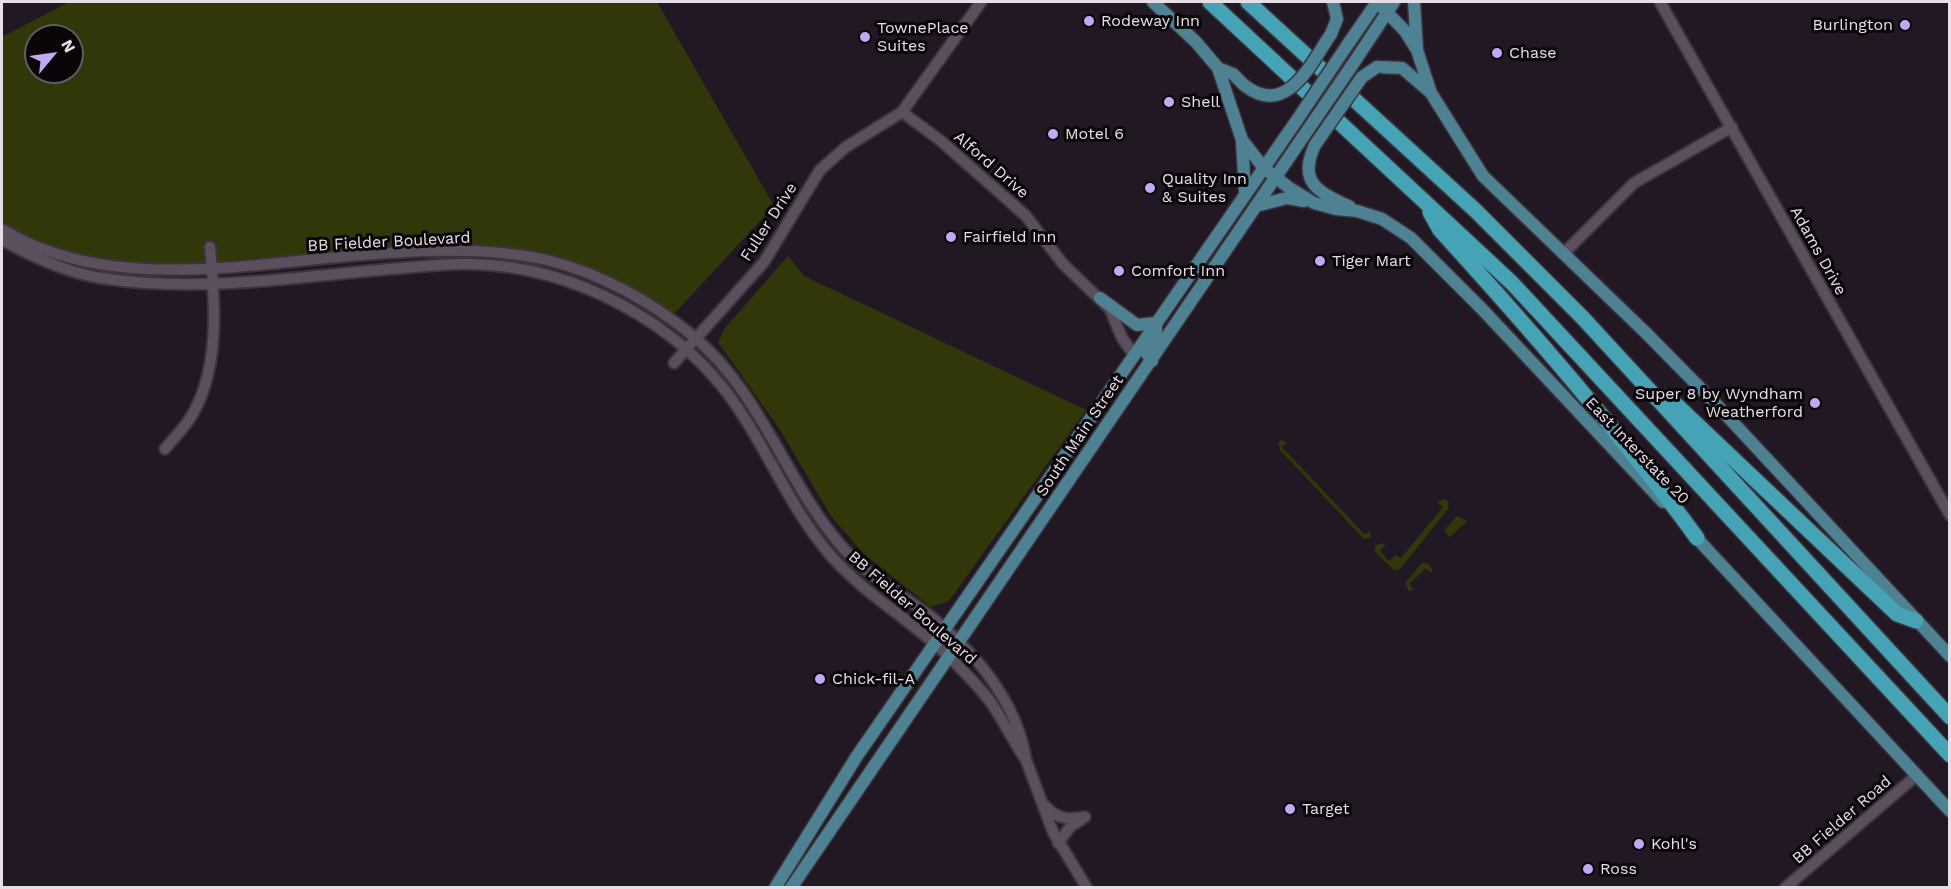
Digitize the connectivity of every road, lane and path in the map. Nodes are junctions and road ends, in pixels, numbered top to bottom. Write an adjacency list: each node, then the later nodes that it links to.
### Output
1 (981, 2): 13 (street)
2 (1153, 2): 11 (main road)
3 (1210, 2): 19 (highway)
4 (1248, 2): 36 (highway)
5 (1333, 2): 11 (main road, bridge)
6 (1377, 2): 9 (main road); 16 (main road, South Main Street, bridge)
7 (1414, 2): 10 (main road)
8 (1660, 2): 14 (street, Adams Drive)
9 (1391, 6): 10 (main road); 17 (main road, South Main Street, bridge)
10 (1417, 50): 12 (main road)
11 (1218, 68): 15 (main road)
12 (1431, 93): 22 (main road, bridge); 26 (main road)
13 (902, 112): 29 (street, Alford Drive); 31 (street, Fuller Drive)
14 (1732, 127): 26 (street); 39 (street, Adams Drive)
15 (1242, 140): 16 (main road, East Interstate 20); 18 (main road)
16 (1264, 168): 17 (main road, East Interstate 20); 18 (main road, South Main Street)
17 (1275, 177): 20 (main road, East Interstate 20); 21 (main road, South Main Street)
18 (1245, 192): 30 (main road, South Main Street)
19 (1421, 196): 40 (highway); 48 (highway)
20 (1314, 202): 21 (main road); 22 (main road, East Interstate 20)
21 (1256, 206): 34 (main road, South Main Street)
22 (1357, 210): 40 (main road, East Interstate 20)
23 (2, 229): 27 (street, BB Fielder Boulevard)
24 (2, 240): 28 (street, BB Fielder Boulevard)
25 (210, 247): 27 (street)
26 (1563, 254): 41 (main road)
27 (212, 269): 28 (street); 31 (street, BB Fielder Boulevard)
28 (213, 284): 32 (street, BB Fielder Boulevard); 38 (street)
29 (1100, 298): 30 (main road); 33 (street, Alford Drive)
30 (1156, 323): 33 (main road, South Main Street); 34 (main road)
31 (696, 339): 32 (street, Fuller Drive); 42 (street, BB Fielder Boulevard)
32 (687, 348): 35 (street, Fuller Drive); 44 (street, BB Fielder Boulevard)
33 (1134, 355): 37 (main road); 42 (main road, South Main Street)
34 (1152, 361): 37 (main road, South Main Street)
35 (674, 363)
36 (1638, 377): 41 (highway); 47 (highway)
37 (1129, 393): 43 (main road, South Main Street)
38 (165, 449)
39 (1950, 515)
40 (1697, 538): 50 (main road, East Interstate 20)
41 (1916, 621): 46 (main road)
42 (945, 630): 43 (street, BB Fielder Boulevard); 44 (main road, South Main Street)
43 (957, 641): 45 (main road, South Main Street); 49 (street, BB Fielder Boulevard)
44 (935, 644): 45 (street, BB Fielder Boulevard); 55 (main road, South Main Street)
45 (948, 655): 49 (street, BB Fielder Boulevard); 54 (main road, South Main Street)
46 (1950, 656)
47 (1950, 717)
48 (1950, 755)
49 (1026, 760): 51 (street)
50 (1917, 775): 52 (main road, East Interstate 20); 57 (street, BB Fielder Road)
51 (1040, 798): 53 (street); 53 (street)
52 (1950, 811)
53 (1059, 843): 56 (street)
54 (795, 886)
55 (775, 888)
56 (1087, 888)
57 (1785, 888)

